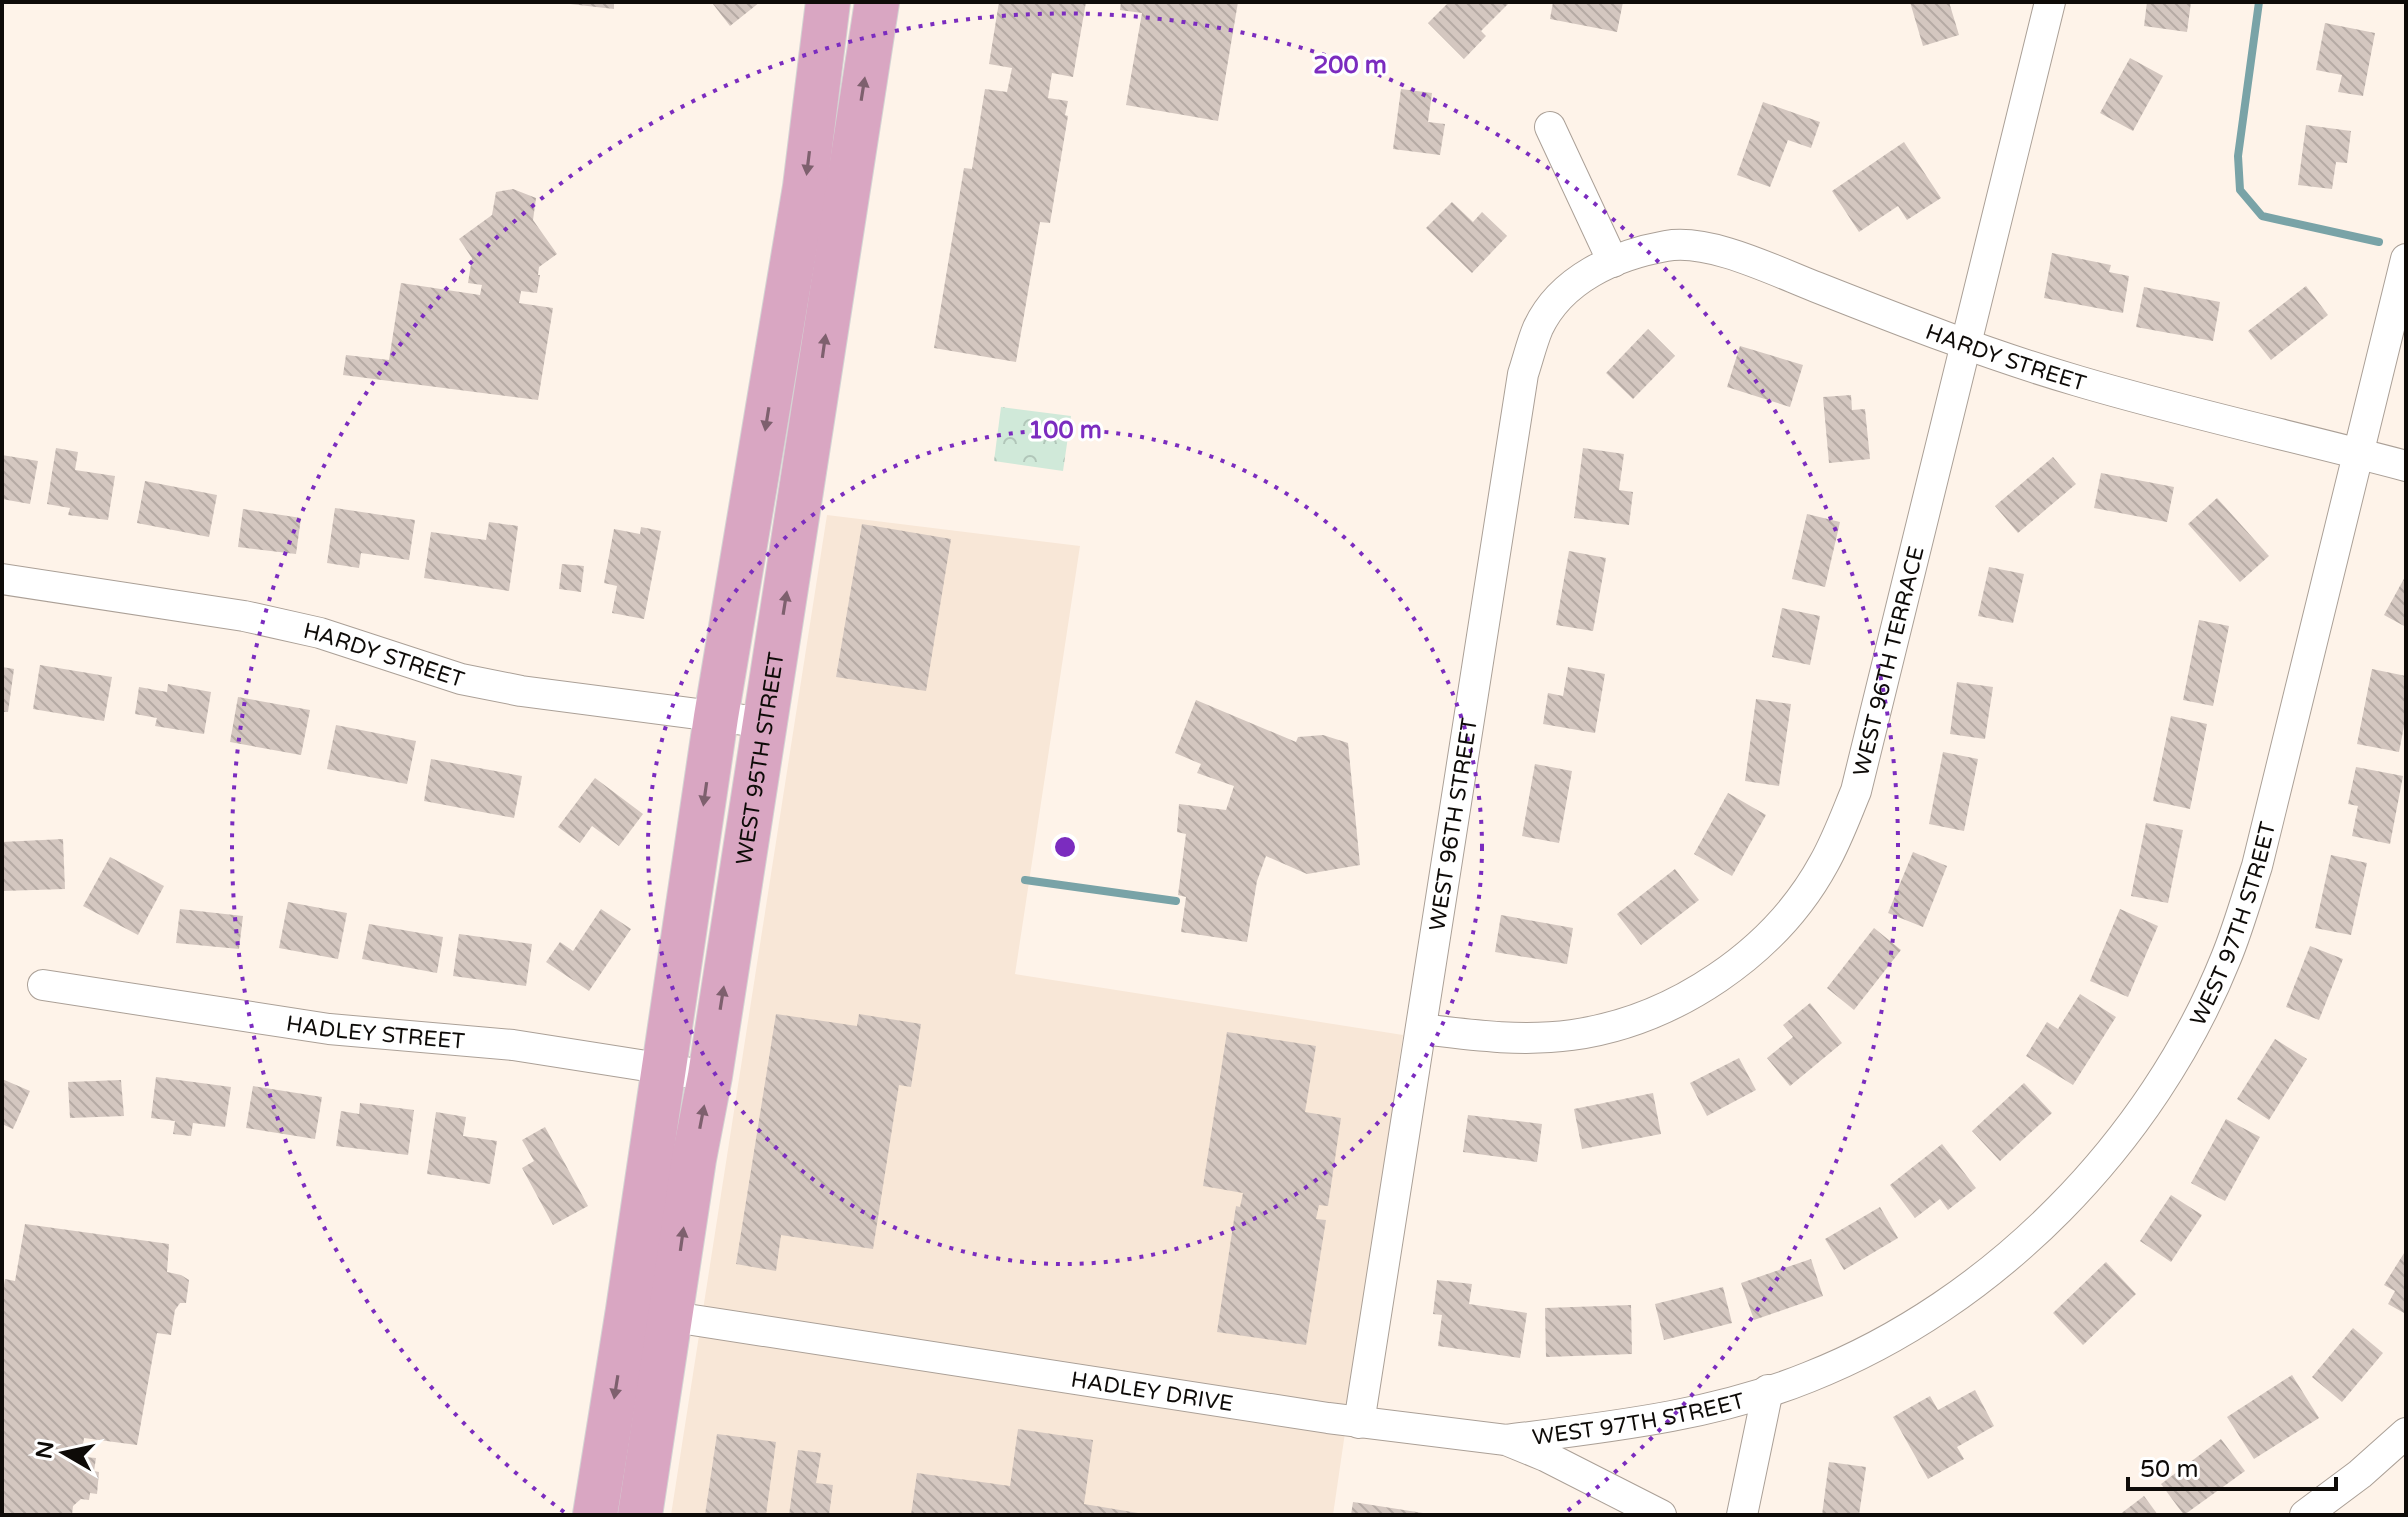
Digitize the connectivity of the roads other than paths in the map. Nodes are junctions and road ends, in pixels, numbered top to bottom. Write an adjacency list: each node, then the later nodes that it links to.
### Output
1 (828, 2): 11 (main road, one-way to 11)
2 (877, 2): 12 (main road, WEST 95TH STREET, one-way to 2)
3 (2050, 2): 7 (street, WEST 96TH TERRACE)
4 (1550, 127): 6 (street)
5 (2406, 259): 8 (street, WEST 97TH STREET)
6 (1613, 262): 7 (street, HARDY STREET); 14 (street, WEST 96TH STREET)
7 (1966, 343): 8 (street, HARDY STREET); 14 (street, WEST 96TH TERRACE)
8 (2358, 454): 9 (street, HARDY STREET); 19 (street, WEST 97TH STREET)
9 (2406, 466)
10 (2, 579): 11 (street, HARDY STREET)
11 (716, 717): 12 (street, HARDY STREET); 15 (main road, one-way to 15)
12 (766, 723): 16 (main road, WEST 95TH STREET, one-way to 12)
13 (43, 985): 15 (street, HADLEY STREET)
14 (1421, 1029): 20 (street, WEST 96TH STREET)
15 (665, 1068): 16 (street, HADLEY STREET); 17 (main road)
16 (710, 1076): 18 (main road, WEST 95TH STREET, one-way to 16)
17 (628, 1310): 18 (street, HADLEY DRIVE); 23 (main road, one-way to 23)
18 (671, 1316): 20 (street, HADLEY DRIVE); 24 (main road, WEST 95TH STREET)
19 (1768, 1390): 22 (street, WEST 97TH STREET); 26 (street, WEST 97TH STREET)
20 (1359, 1423): 22 (street, HADLEY DRIVE)
21 (2406, 1433): 27 (street)
22 (1506, 1440): 25 (street, HADLEY DRIVE)
23 (595, 1515)
24 (640, 1515)
25 (1661, 1515)
26 (1742, 1515)
27 (2305, 1515)

